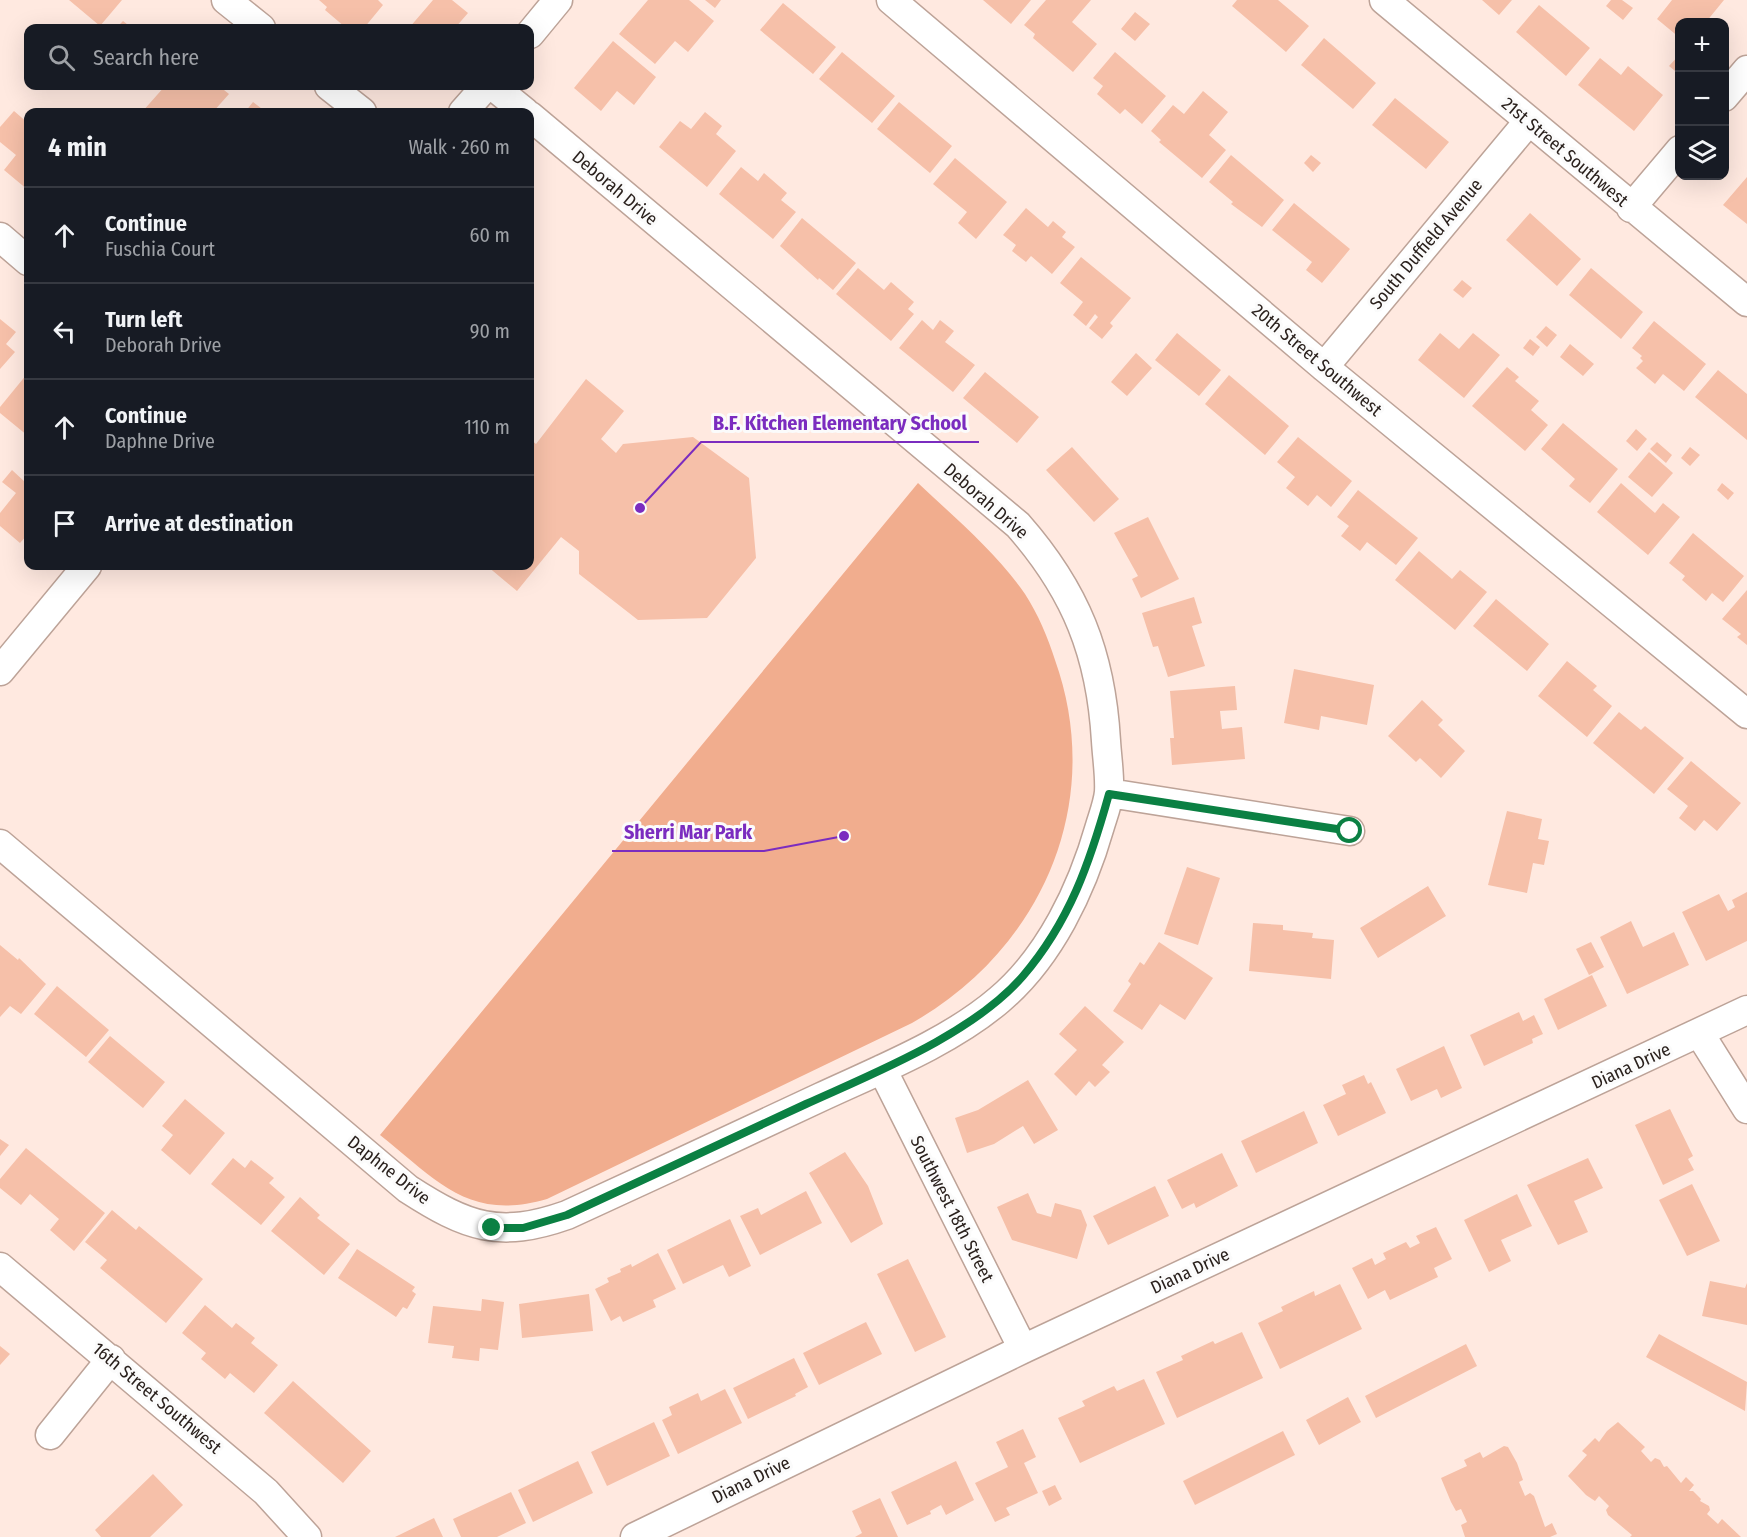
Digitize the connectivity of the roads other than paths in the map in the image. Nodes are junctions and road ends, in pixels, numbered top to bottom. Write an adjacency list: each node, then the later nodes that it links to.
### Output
1 (226, 0): 5 (street)
2 (558, 0): 6 (street)
3 (891, 0): 22 (street, 20th Street Southwest)
4 (1384, 0): 16 (street, 21st Street Southwest)
5 (256, 24)
6 (534, 29)
7 (1747, 70): 11 (street)
8 (334, 90): 12 (street)
9 (482, 90): 13 (street)
10 (498, 90): 14 (street)
11 (1729, 92)
12 (357, 108)
13 (467, 108)
14 (520, 108)
15 (534, 119): 26 (street, Deborah Drive)
16 (1528, 122): 18 (street, 21st Street Southwest); 22 (street, South Duffield Avenue)
17 (1675, 156): 18 (street)
18 (1632, 208): 21 (street, 21st Street Southwest)
19 (0, 237): 20 (street)
20 (24, 258)
21 (1747, 302)
22 (1324, 367): 25 (street, 20th Street Southwest)
23 (84, 570): 24 (street)
24 (0, 671)
25 (1747, 714)
26 (1109, 794): 27 (street); 31 (street, Deborah Drive)
27 (1350, 831)
28 (0, 844): 31 (street, Daphne Drive)
29 (1747, 1010): 30 (street, Diana Drive)
30 (1700, 1034): 32 (street); 34 (street, Diana Drive)
31 (882, 1069): 34 (street, Southwest 18th Street)
32 (1747, 1109)
33 (0, 1267): 35 (street, 16th Street Southwest)
34 (1023, 1349): 38 (street, Diana Drive)
35 (111, 1359): 36 (street); 37 (street, 16th Street Southwest)
36 (50, 1436)
37 (307, 1537)
38 (635, 1537)

